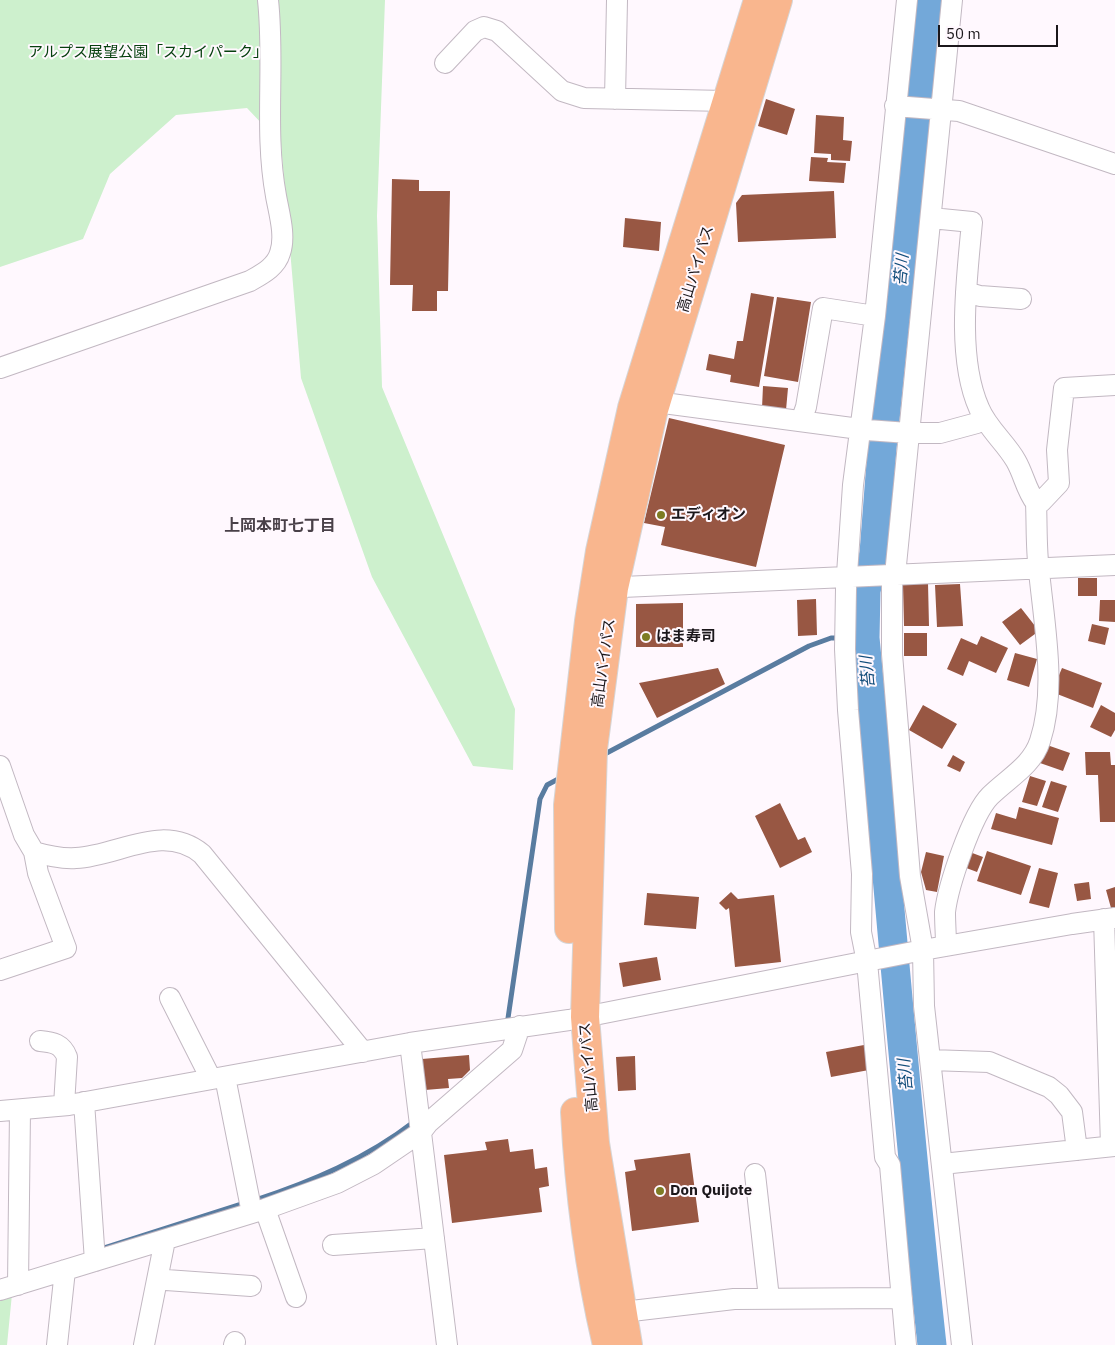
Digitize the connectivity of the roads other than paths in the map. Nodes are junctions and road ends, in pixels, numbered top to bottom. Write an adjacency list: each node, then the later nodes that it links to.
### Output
1 (268, 0): 17 (street)
2 (617, 0): 8 (street)
3 (758, 0): 9 (highway, 高山バイパス)
4 (778, 0): 19 (highway, 高山バイパス)
5 (907, 0): 10 (street)
6 (952, 0): 11 (street)
7 (445, 63): 8 (street)
8 (615, 98): 9 (street)
9 (726, 101): 29 (highway, 高山バイパス)
10 (898, 106): 11 (street); 16 (street)
11 (939, 110): 12 (street); 13 (street)
12 (1115, 164)
13 (931, 218): 14 (street); 23 (street)
14 (966, 292): 15 (street); 24 (street)
15 (1021, 299)
16 (875, 316): 20 (street); 22 (street)
17 (0, 368)
18 (1115, 385): 24 (street)
19 (656, 402): 20 (street); 29 (highway, 高山バイパス)
20 (801, 421): 22 (street)
21 (977, 424): 23 (street)
22 (863, 429): 23 (street); 28 (street)
23 (905, 433): 27 (street)
24 (1036, 503): 26 (street)
25 (1115, 565): 26 (street)
26 (1038, 568): 27 (street); 33 (street)
27 (891, 575): 28 (street); 34 (street)
28 (849, 576): 29 (street); 35 (street)
29 (604, 588): 38 (highway, 高山バイパス)
30 (0, 766): 31 (street)
31 (34, 852): 36 (street); 43 (street)
32 (1110, 919): 33 (street); 39 (street)
33 (946, 946): 34 (street)
34 (919, 951): 35 (street); 44 (street)
35 (871, 961): 38 (street); 65 (street)
36 (0, 970)
37 (170, 998): 45 (street)
38 (577, 1018): 40 (street); 66 (highway, 高山バイパス); 70 (highway, 高山バイパス)
39 (1111, 1019): 50 (street)
40 (519, 1026): 42 (street); 49 (street)
41 (40, 1041): 46 (street)
42 (410, 1043): 43 (street); 49 (street)
43 (363, 1052): 45 (street)
44 (930, 1060): 51 (street); 52 (street)
45 (218, 1078): 46 (street); 54 (street)
46 (74, 1104): 47 (street); 58 (street)
47 (20, 1110): 48 (street); 61 (street)
48 (0, 1111)
49 (420, 1130): 54 (street); 55 (street)
50 (1113, 1146): 51 (street)
51 (1076, 1150): 52 (street)
52 (942, 1164): 73 (street)
53 (755, 1174): 64 (street)
54 (254, 1207): 56 (street); 63 (street)
55 (434, 1238): 57 (street); 69 (street)
56 (166, 1240): 58 (street); 60 (street)
57 (333, 1245)
58 (95, 1255): 59 (street)
59 (65, 1270): 61 (street); 67 (street)
60 (158, 1276): 62 (street); 68 (street)
61 (14, 1281)
62 (251, 1286)
63 (296, 1297)
64 (769, 1298): 65 (street); 66 (street)
65 (902, 1298): 72 (street)
66 (622, 1312): 71 (highway, 高山バイパス)
67 (57, 1345)
68 (144, 1345)
69 (447, 1345)
70 (607, 1345)
71 (628, 1345)
72 (906, 1345)
73 (962, 1345)

